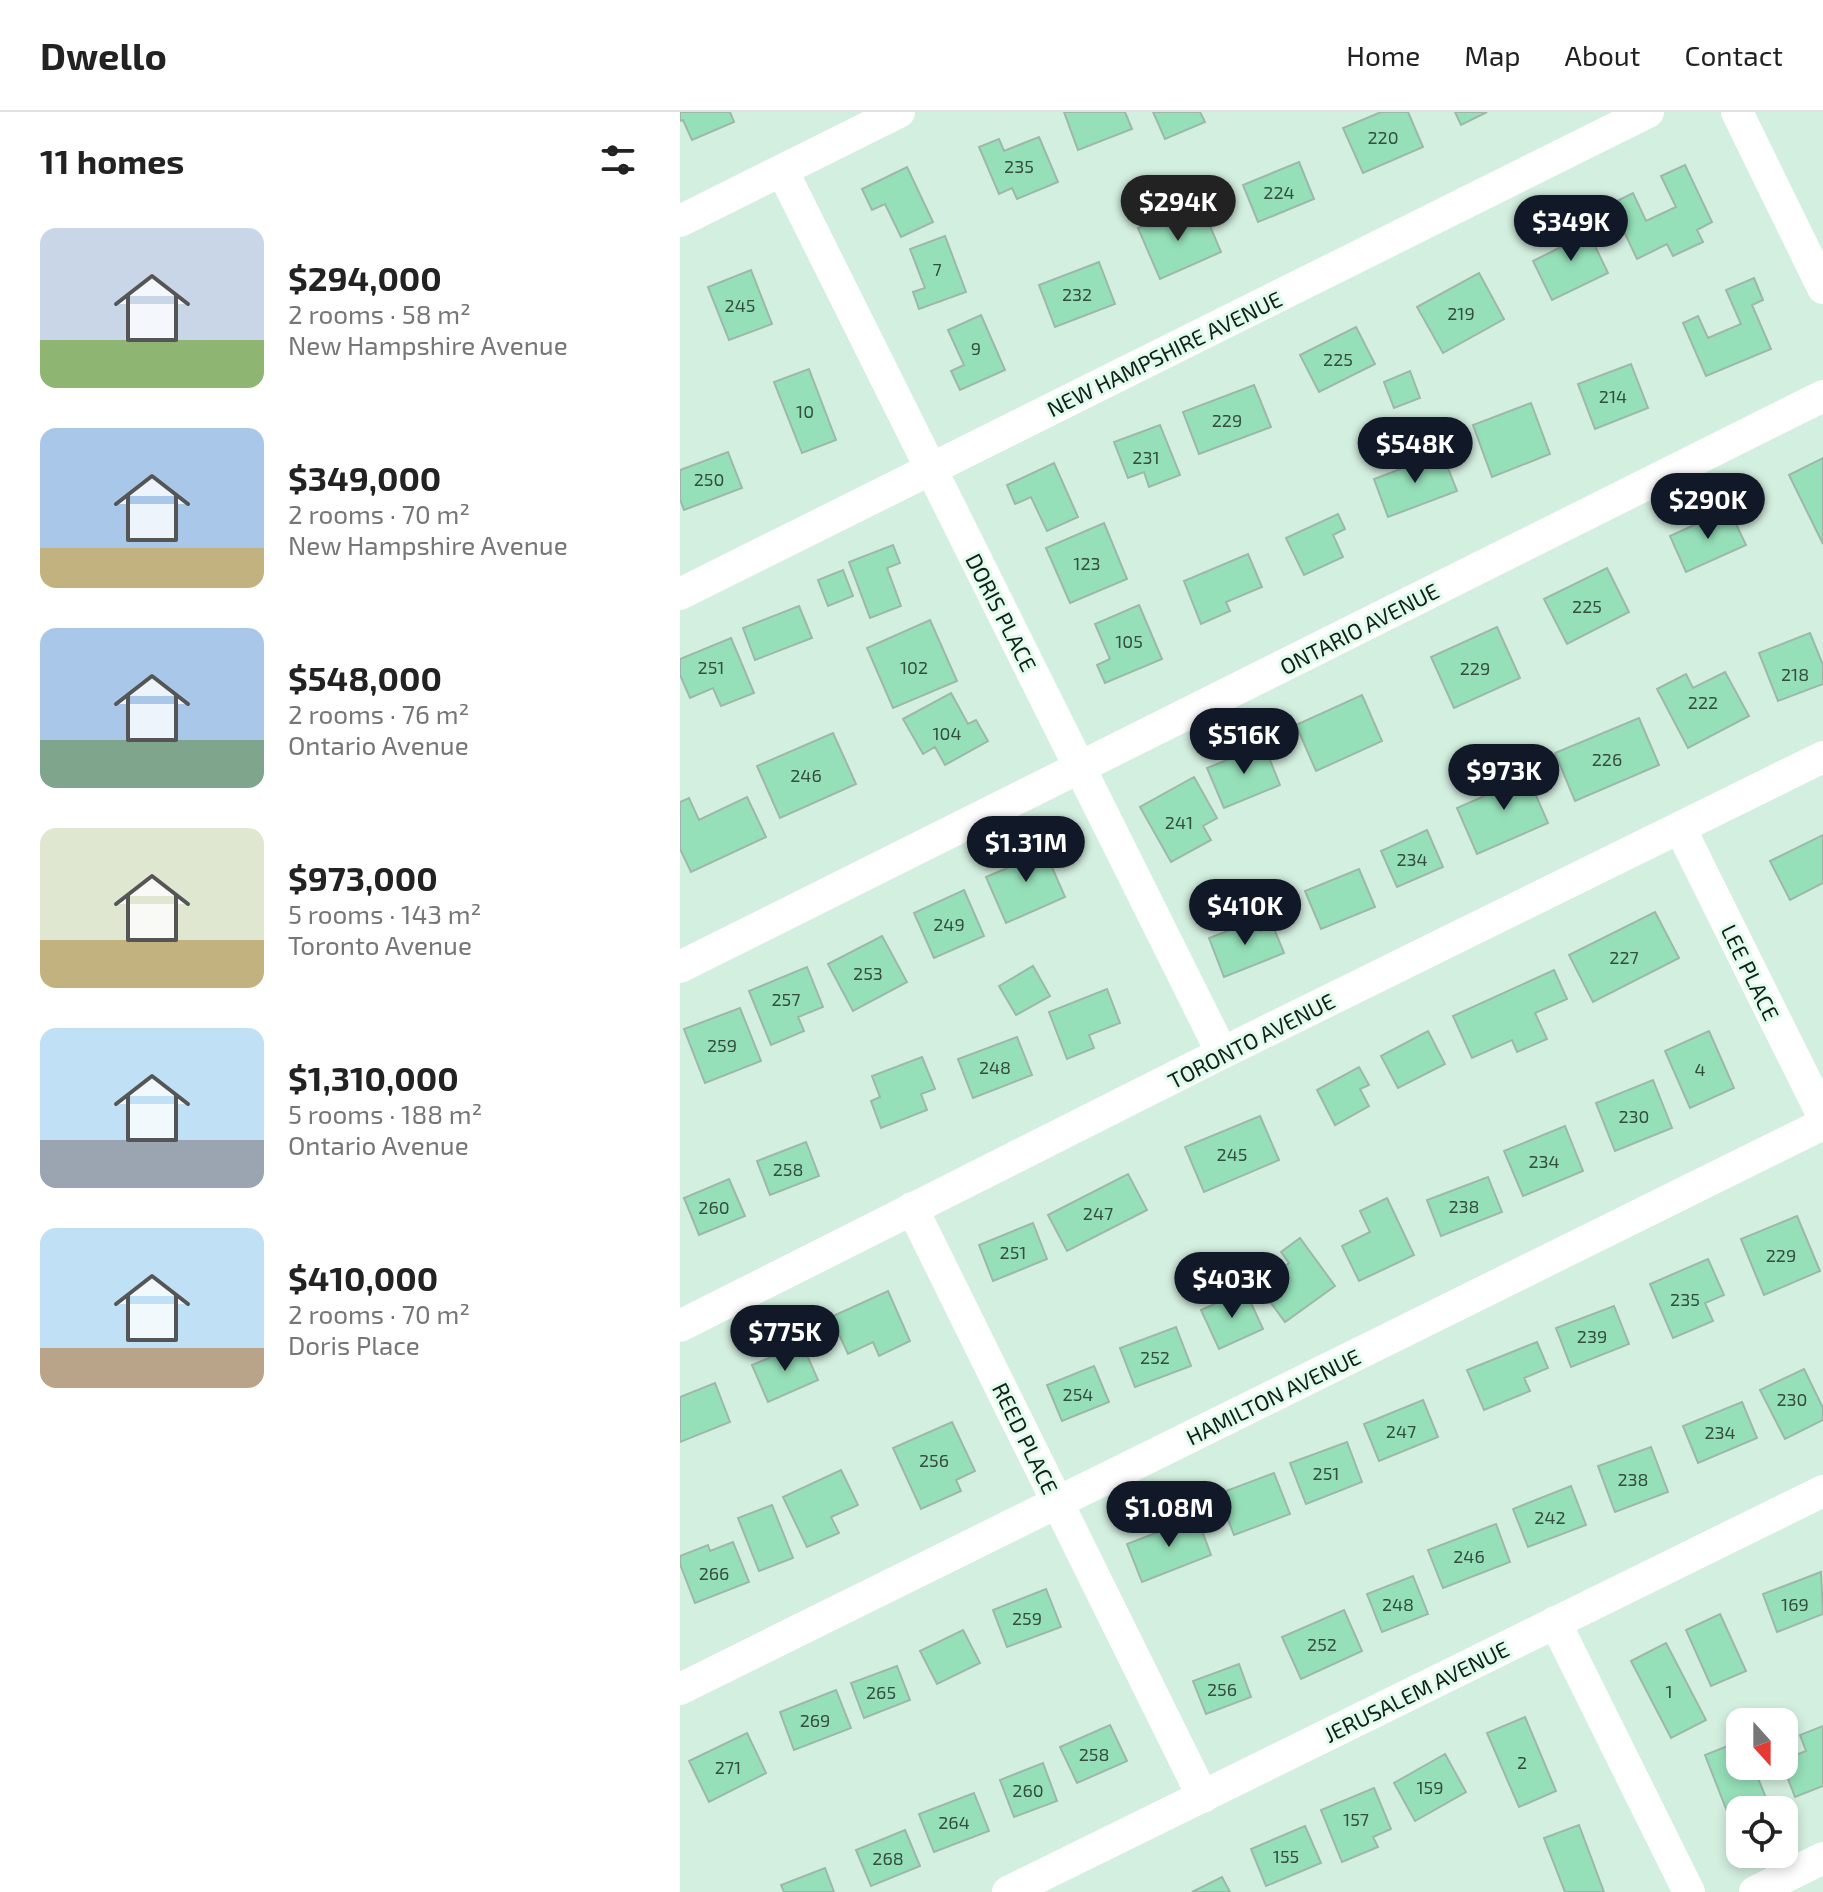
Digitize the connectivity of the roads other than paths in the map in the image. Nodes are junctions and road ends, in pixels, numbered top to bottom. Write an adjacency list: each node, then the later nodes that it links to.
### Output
1 (899, 112): 4 (street)
2 (1648, 112): 8 (street, NEW HAMPSHIRE AVENUE)
3 (1737, 112): 6 (street)
4 (782, 170): 5 (street); 8 (street, DORIS PLACE)
5 (680, 221)
6 (1823, 288)
7 (1823, 396): 11 (street, ONTARIO AVENUE)
8 (931, 469): 9 (street, NEW HAMPSHIRE AVENUE); 11 (street, DORIS PLACE)
9 (680, 594)
10 (1823, 757): 12 (street, TORONTO AVENUE)
11 (1080, 767): 13 (street, ONTARIO AVENUE); 14 (street, DORIS PLACE)
12 (1680, 828): 14 (street, TORONTO AVENUE); 15 (street, LEE PLACE)
13 (680, 967)
14 (1222, 1053): 17 (street, TORONTO AVENUE)
15 (1823, 1116)
16 (1823, 1124): 20 (street, HAMILTON AVENUE)
17 (912, 1208): 18 (street, TORONTO AVENUE); 20 (street, REED PLACE)
18 (680, 1326)
19 (1823, 1491): 21 (street, JERUSALEM AVENUE)
20 (1058, 1502): 22 (street, HAMILTON AVENUE); 23 (street, REED PLACE)
21 (1555, 1622): 23 (street, JERUSALEM AVENUE); 26 (street)
22 (680, 1689)
23 (1203, 1797): 25 (street, JERUSALEM AVENUE)
24 (1823, 1858): 27 (street)
25 (1008, 1892)
26 (1689, 1892)
27 (1755, 1892)

